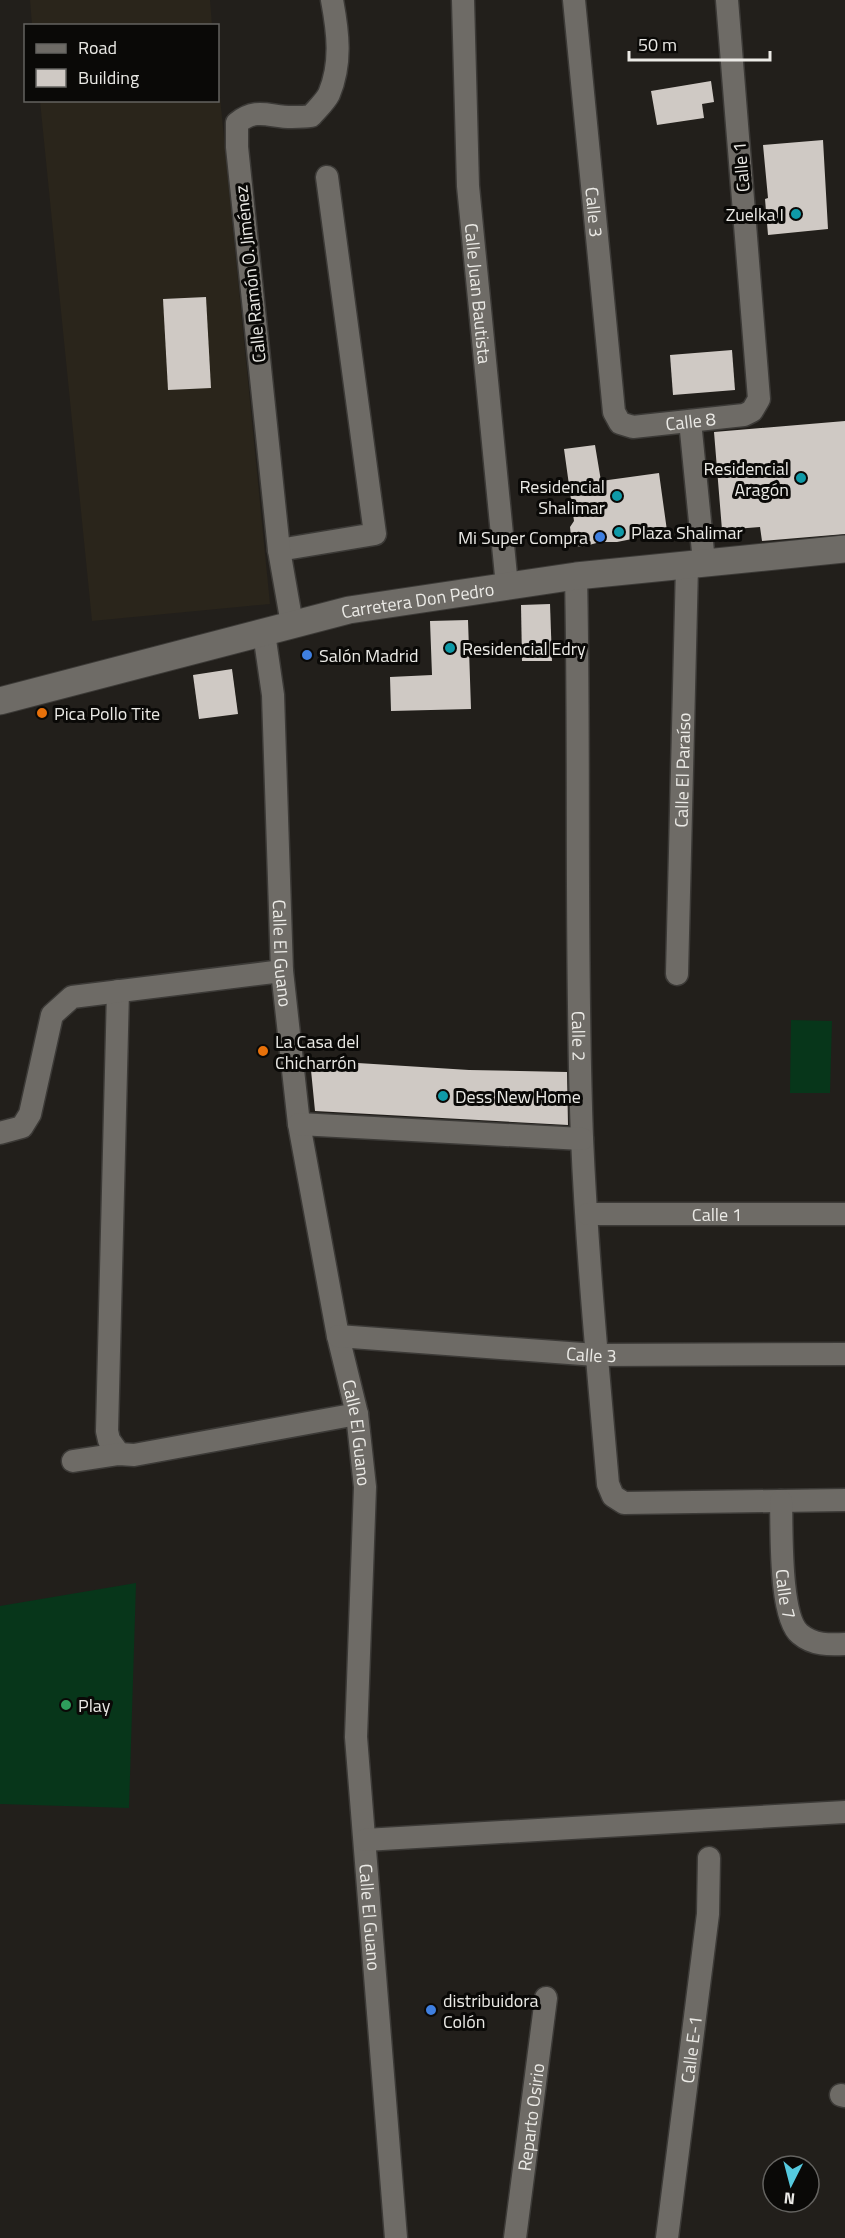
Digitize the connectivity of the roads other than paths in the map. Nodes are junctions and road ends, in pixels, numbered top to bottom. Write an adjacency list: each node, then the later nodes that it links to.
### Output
1 (332, 0): 10 (street, Calle Ramón O. Jiménez)
2 (463, 0): 13 (street, Calle Juan Bautista)
3 (574, 0): 8 (street, Calle 3)
4 (727, 0): 6 (street, Calle 1)
5 (327, 177): 10 (street)
6 (757, 405): 7 (street, Calle 8)
7 (690, 420): 8 (street, Calle 8); 11 (street, Calle El Paraíso)
8 (620, 423)
9 (845, 549): 11 (street, Carretera Don Pedro)
10 (279, 550): 14 (street, Calle Ramón O. Jiménez)
11 (696, 564): 12 (street, Carretera Don Pedro); 18 (street, Calle El Paraíso)
12 (576, 576): 13 (street, Carretera Don Pedro); 22 (street, Calle 2)
13 (507, 586): 14 (street, Carretera Don Pedro)
14 (292, 624): 15 (street, Carretera Don Pedro)
15 (264, 633): 16 (street, Carretera Don Pedro); 17 (street, Calle El Guano)
16 (0, 701)
17 (282, 971): 19 (street); 20 (street, Calle El Guano)
18 (677, 974)
19 (118, 991): 21 (street); 29 (street)
20 (299, 1124): 22 (street); 25 (street, Calle El Guano)
21 (0, 1133)
22 (582, 1139): 23 (street, Calle 2)
23 (588, 1214): 24 (street, Calle 1); 26 (street, Calle 2)
24 (845, 1214)
25 (338, 1336): 26 (street, Calle 3); 28 (street, Calle El Guano)
26 (596, 1354): 27 (street, Calle 3); 32 (street, Calle 2)
27 (845, 1354)
28 (357, 1414): 29 (street); 35 (street, Calle El Guano)
29 (119, 1454): 30 (street)
30 (73, 1461)
31 (845, 1500): 32 (street)
32 (781, 1501): 33 (street, Calle 7)
33 (845, 1644)
34 (845, 1812): 35 (street)
35 (365, 1840): 38 (street, Calle El Guano)
36 (709, 1858): 40 (street, Calle E-1)
37 (546, 1998): 39 (street, Reparto Osirio)
38 (396, 2238)
39 (514, 2238)
40 (667, 2238)

